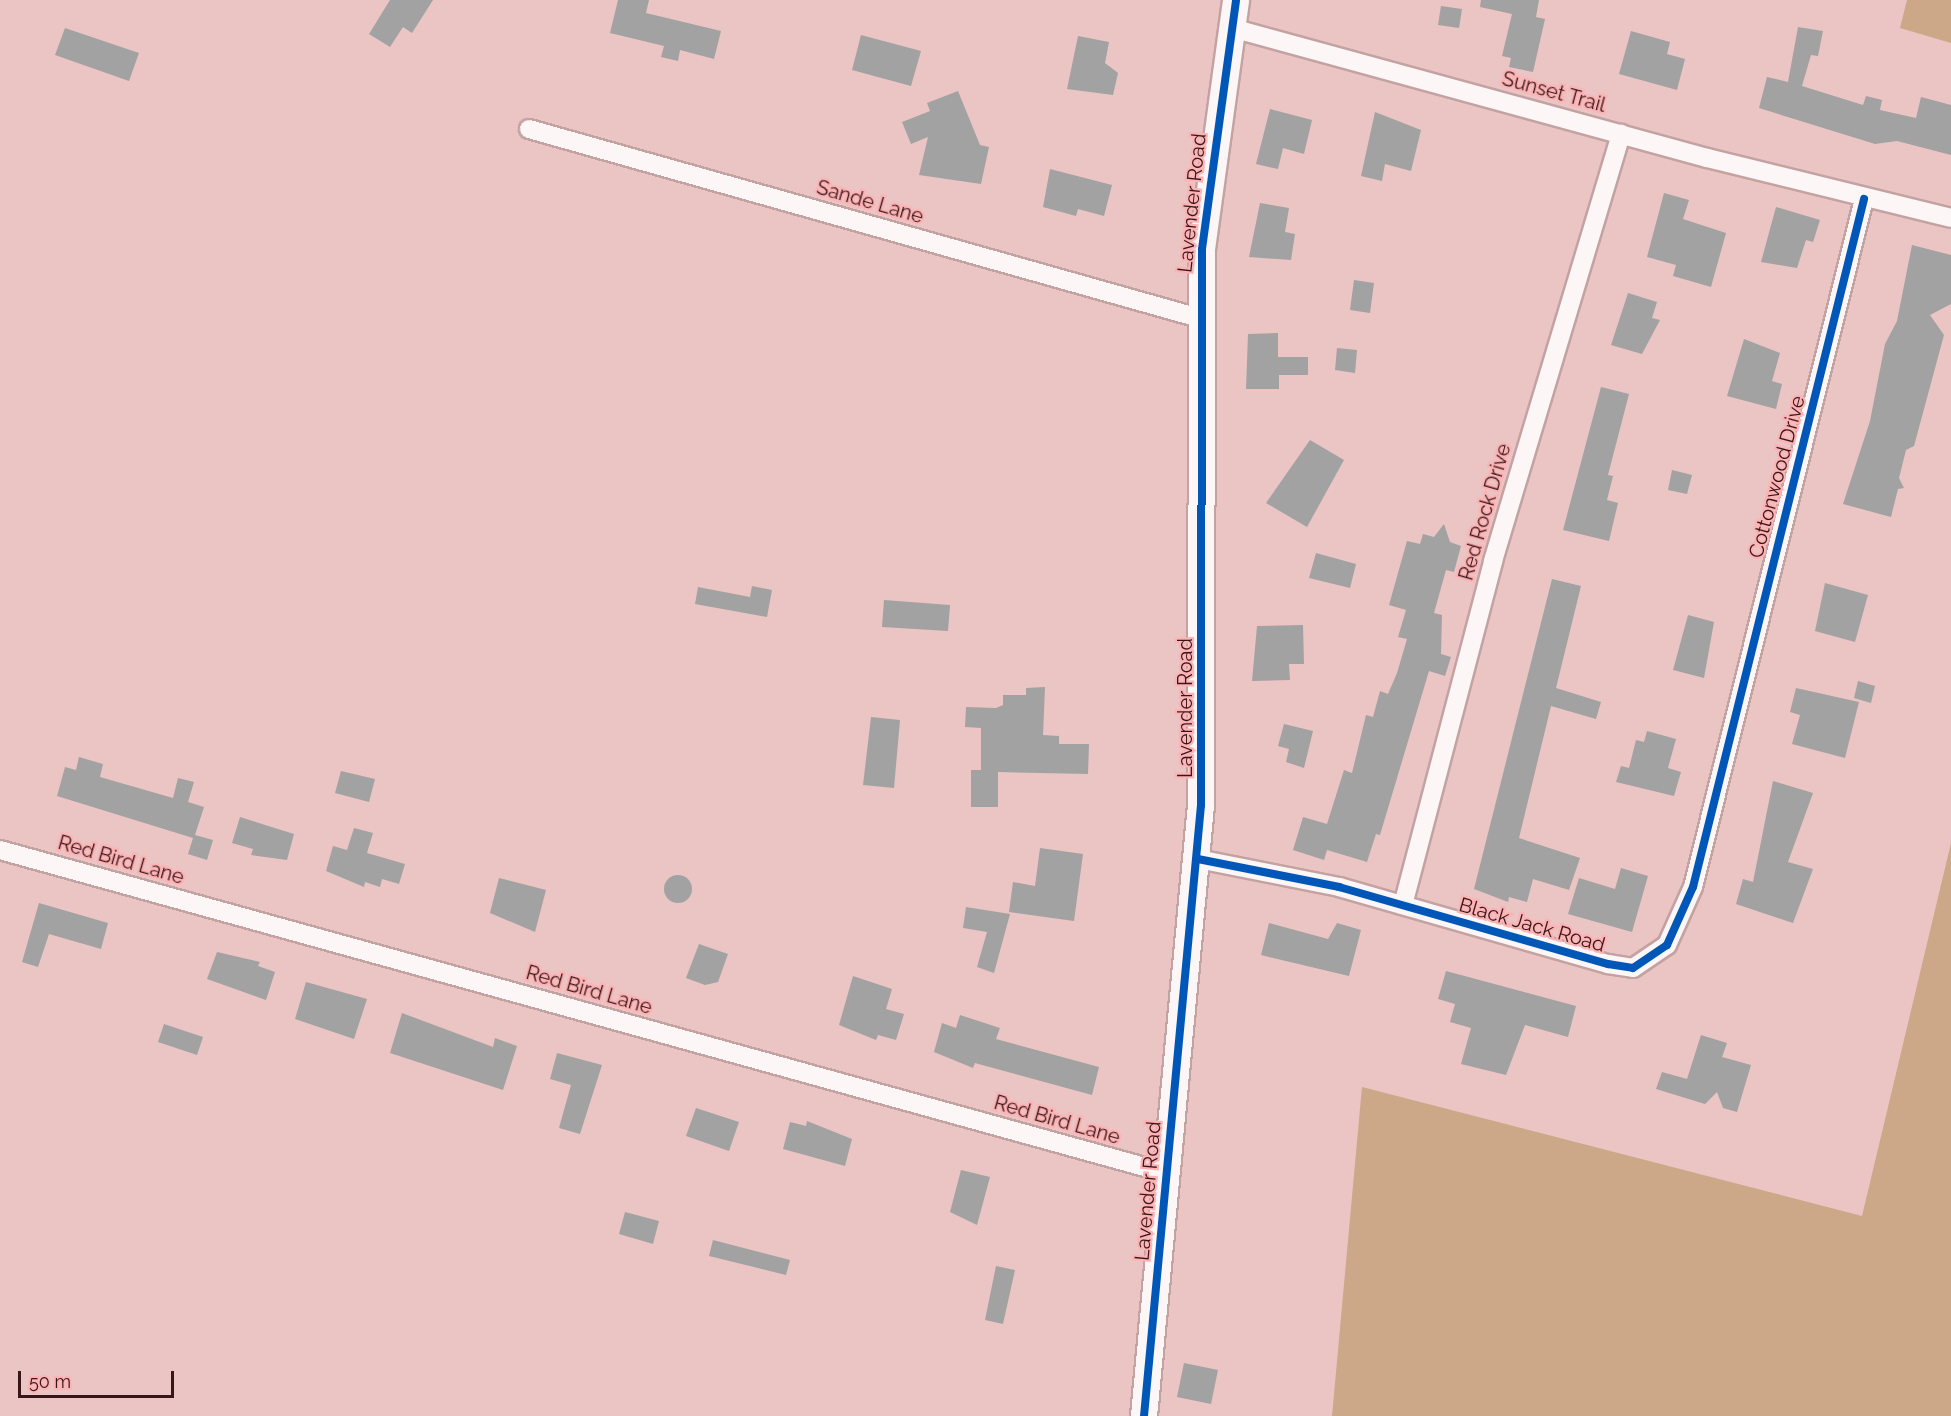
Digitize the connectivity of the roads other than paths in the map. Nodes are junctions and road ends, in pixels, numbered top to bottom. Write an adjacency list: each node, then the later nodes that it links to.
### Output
1 (1236, 0): 2 (street, Lavender Road)
2 (1232, 28): 4 (street, Sunset Trail); 7 (street, Lavender Road)
3 (529, 129): 7 (street, Sande Lane)
4 (1621, 134): 5 (street, Sunset Trail); 11 (street, Red Rock Drive)
5 (1864, 199): 6 (street, Sunset Trail); 8 (street, Cottonwood Drive)
6 (1951, 218)
7 (1199, 318): 10 (street, Lavender Road)
8 (1723, 765): 11 (street, Black Jack Road)
9 (0, 850): 12 (street, Red Bird Lane)
10 (1197, 859): 11 (street, Black Jack Road); 12 (street, Lavender Road)
11 (1402, 905)
12 (1166, 1173): 13 (street, Lavender Road)
13 (1144, 1416)

